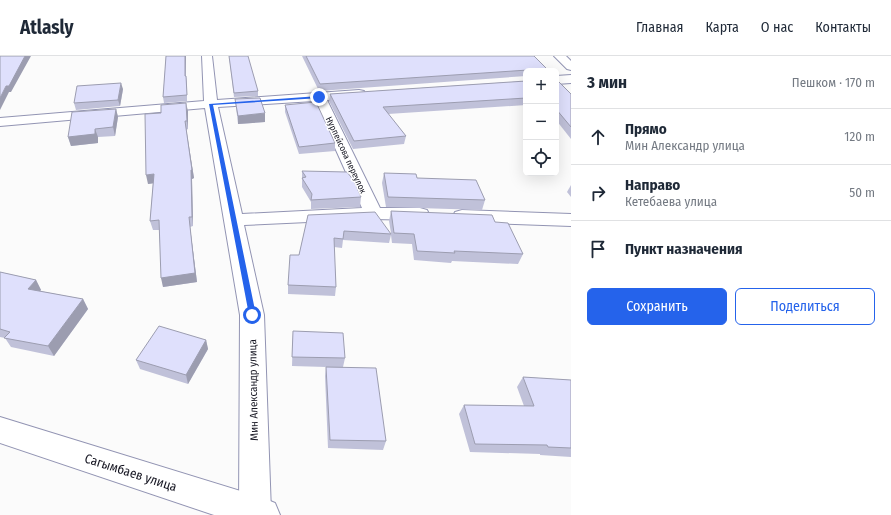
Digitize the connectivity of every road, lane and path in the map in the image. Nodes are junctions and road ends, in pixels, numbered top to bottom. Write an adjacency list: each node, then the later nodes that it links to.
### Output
1 (207, 56): 6 (street, Мин Александр улица)
2 (571, 79): 3 (street)
3 (559, 80)
4 (375, 93): 5 (street)
5 (319, 97): 6 (street); 8 (street, Нурпейсова переулок)
6 (211, 104): 7 (street); 9 (street, Мин Александр улица)
7 (0, 122)
8 (373, 213): 9 (street); 10 (street)
9 (234, 220): 12 (street, Мин Александр улица)
10 (571, 220)
11 (0, 430): 12 (street, Сагымбаев улица)
12 (259, 514)

